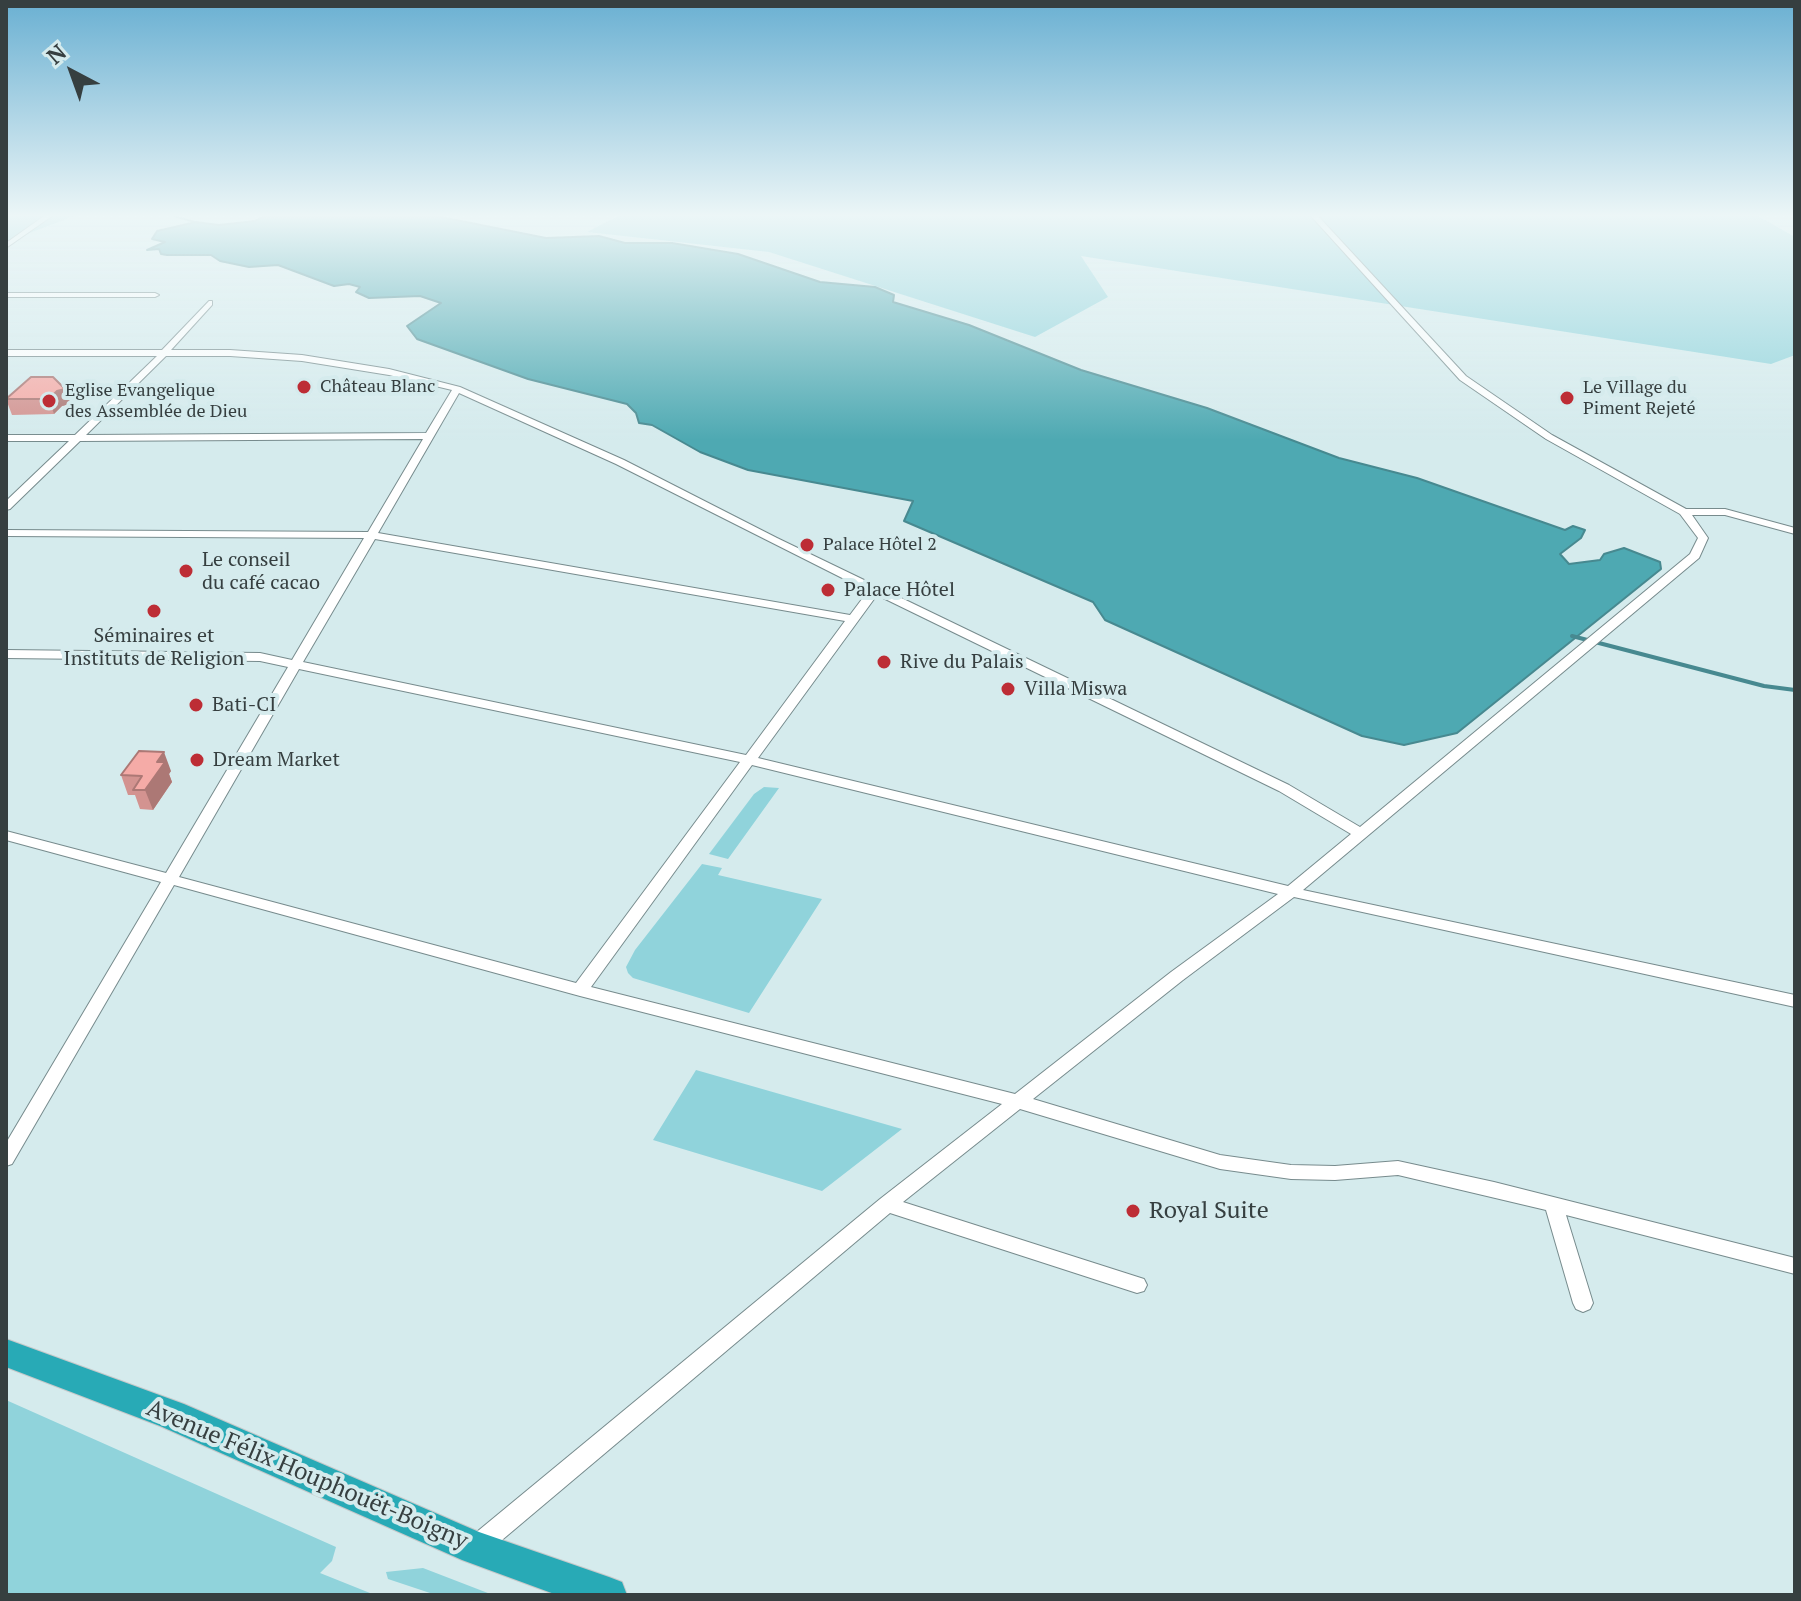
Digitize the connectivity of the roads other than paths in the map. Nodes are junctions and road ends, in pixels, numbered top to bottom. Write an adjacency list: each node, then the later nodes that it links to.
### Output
1 (1383, 291): 12 (street)
2 (6, 295): 3 (street)
3 (155, 295)
4 (209, 303): 6 (street)
5 (6, 353): 6 (street)
6 (164, 353): 7 (street); 10 (street)
7 (457, 389): 8 (street); 16 (street)
8 (428, 436): 10 (street); 15 (street)
9 (6, 438): 10 (street)
10 (76, 438): 11 (street)
11 (6, 507)
12 (1684, 512): 13 (street); 21 (street)
13 (1795, 531)
14 (6, 533): 15 (street)
15 (371, 535): 17 (street); 19 (street)
16 (875, 589): 17 (street); 21 (street)
17 (853, 619): 20 (street)
18 (6, 654): 19 (street)
19 (297, 667): 20 (street); 23 (street)
20 (748, 760): 24 (street); 25 (street)
21 (1361, 834): 24 (street)
22 (6, 835): 23 (street)
23 (169, 878): 25 (street); 28 (street)
24 (1291, 892): 26 (street); 27 (street)
25 (580, 990): 27 (street)
26 (1795, 1001)
27 (1017, 1101): 29 (street); 30 (street)
28 (6, 1159)
29 (887, 1204): 32 (street); 35 (street)
30 (1554, 1205): 31 (street); 33 (street)
31 (1795, 1266)
32 (1137, 1285)
33 (1583, 1303)
34 (6, 1353): 35 (highway, Avenue Félix Houphouët-Boigny)
35 (475, 1548): 36 (highway, Avenue Félix Houphouët-Boigny)
36 (609, 1595)

